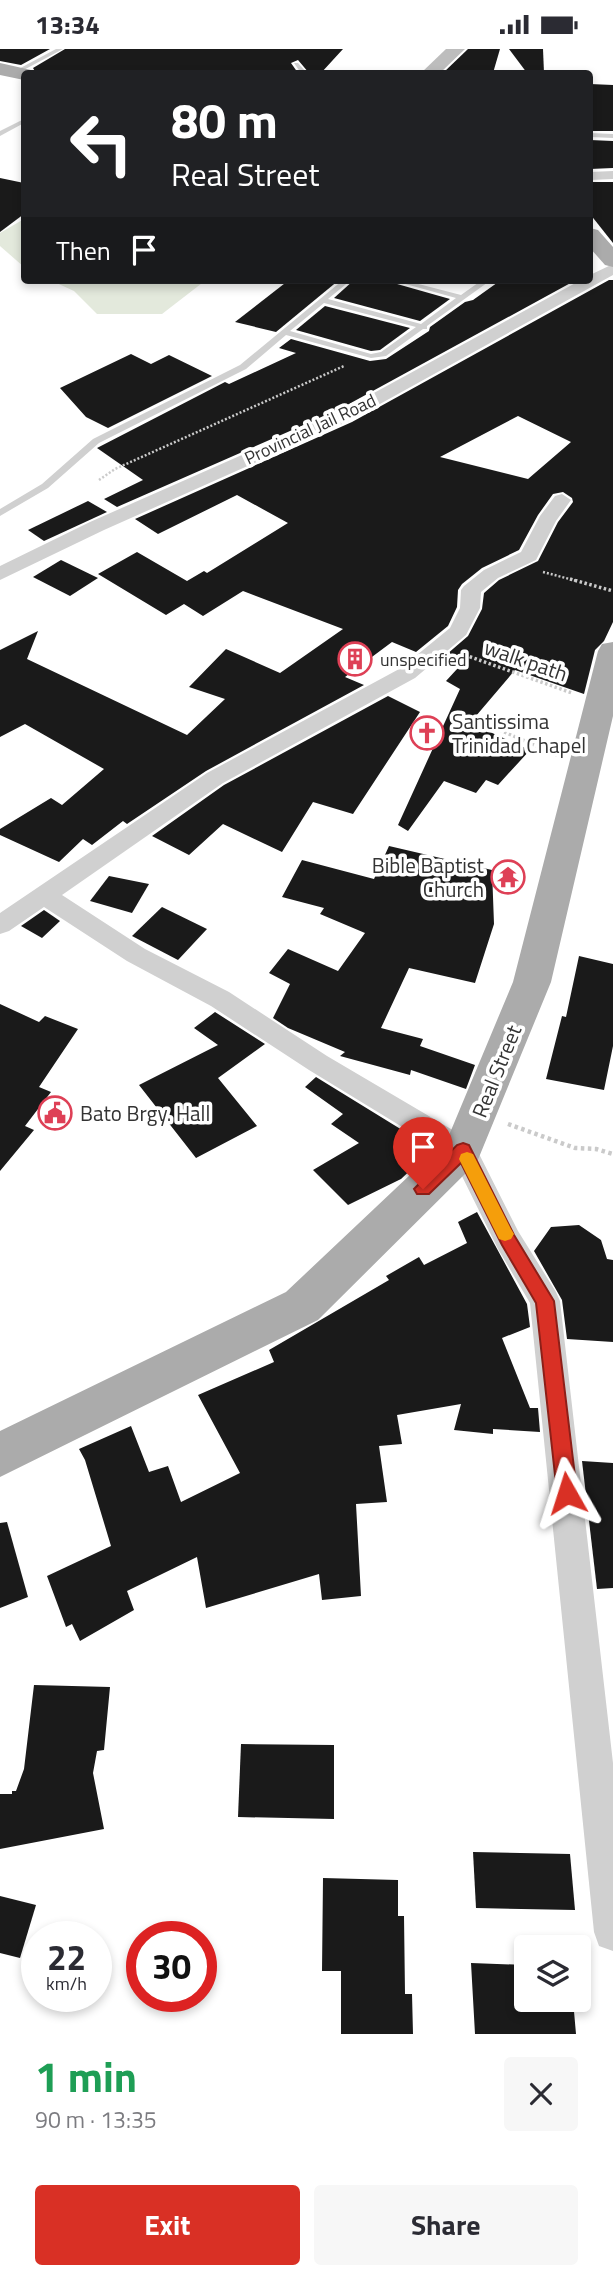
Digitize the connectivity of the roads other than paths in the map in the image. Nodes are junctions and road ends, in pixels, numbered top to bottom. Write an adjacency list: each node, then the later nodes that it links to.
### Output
1 (60, 49): 6 (lane)
2 (456, 49): 5 (street)
3 (296, 64): 4 (lane)
4 (301, 70)
5 (433, 70)
6 (13, 72)
7 (20, 128): 8 (lane)
8 (0, 134)
9 (593, 135): 10 (lane)
10 (613, 136)
11 (613, 175): 12 (street)
12 (593, 176)
13 (593, 238): 14 (main road)
14 (613, 260)
15 (613, 269): 16 (street, Provincial Jail Road)
16 (593, 280)
17 (342, 284): 22 (lane)
18 (410, 284): 21 (lane)
19 (482, 284): 21 (lane)
20 (585, 284): 27 (street, Provincial Jail Road)
21 (463, 298): 23 (lane)
22 (322, 300): 23 (lane); 24 (lane)
23 (424, 327): 24 (lane)
24 (284, 332): 26 (lane)
25 (562, 500): 29 (street)
26 (0, 513)
27 (0, 574)
28 (613, 651): 31 (main road, Real Street)
29 (44, 895): 30 (street); 31 (street)
30 (0, 925)
31 (463, 1150): 32 (main road, Real Street); 33 (street)
32 (0, 1455)
33 (613, 1932)

